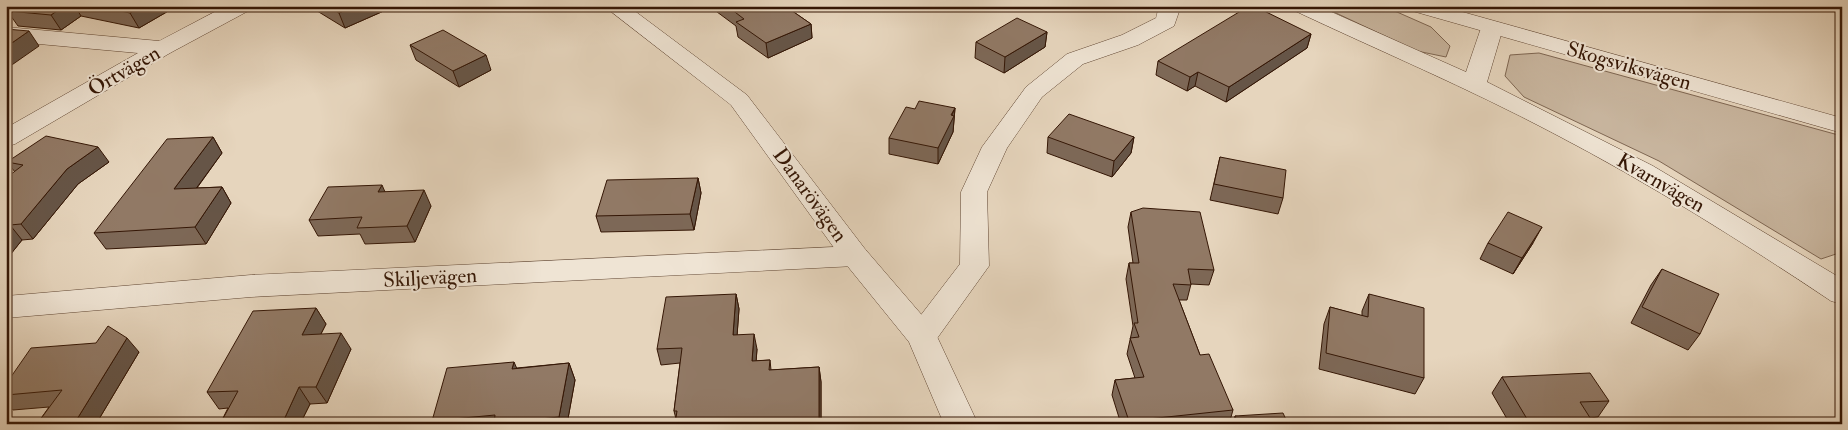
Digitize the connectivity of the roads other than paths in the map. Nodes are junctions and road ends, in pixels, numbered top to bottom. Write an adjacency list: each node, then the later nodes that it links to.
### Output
1 (243, 6): 8 (street, Örtvägen)
2 (614, 6): 12 (street, Danarövägen)
3 (1170, 6): 15 (street)
4 (1300, 6): 9 (street, Kvarnvägen)
5 (1416, 6): 6 (street, Skogsviksvägen)
6 (1492, 28): 9 (street); 10 (street, Skogsviksvägen)
7 (6, 34): 8 (street)
8 (162, 48): 11 (street, Örtvägen)
9 (1474, 85): 13 (street, Kvarnvägen)
10 (1842, 126)
11 (6, 139)
12 (855, 256): 14 (street, Skiljevägen); 15 (street, Danarövägen)
13 (1842, 293)
14 (6, 307)
15 (922, 336): 16 (street, Danarövägen)
16 (961, 424)

